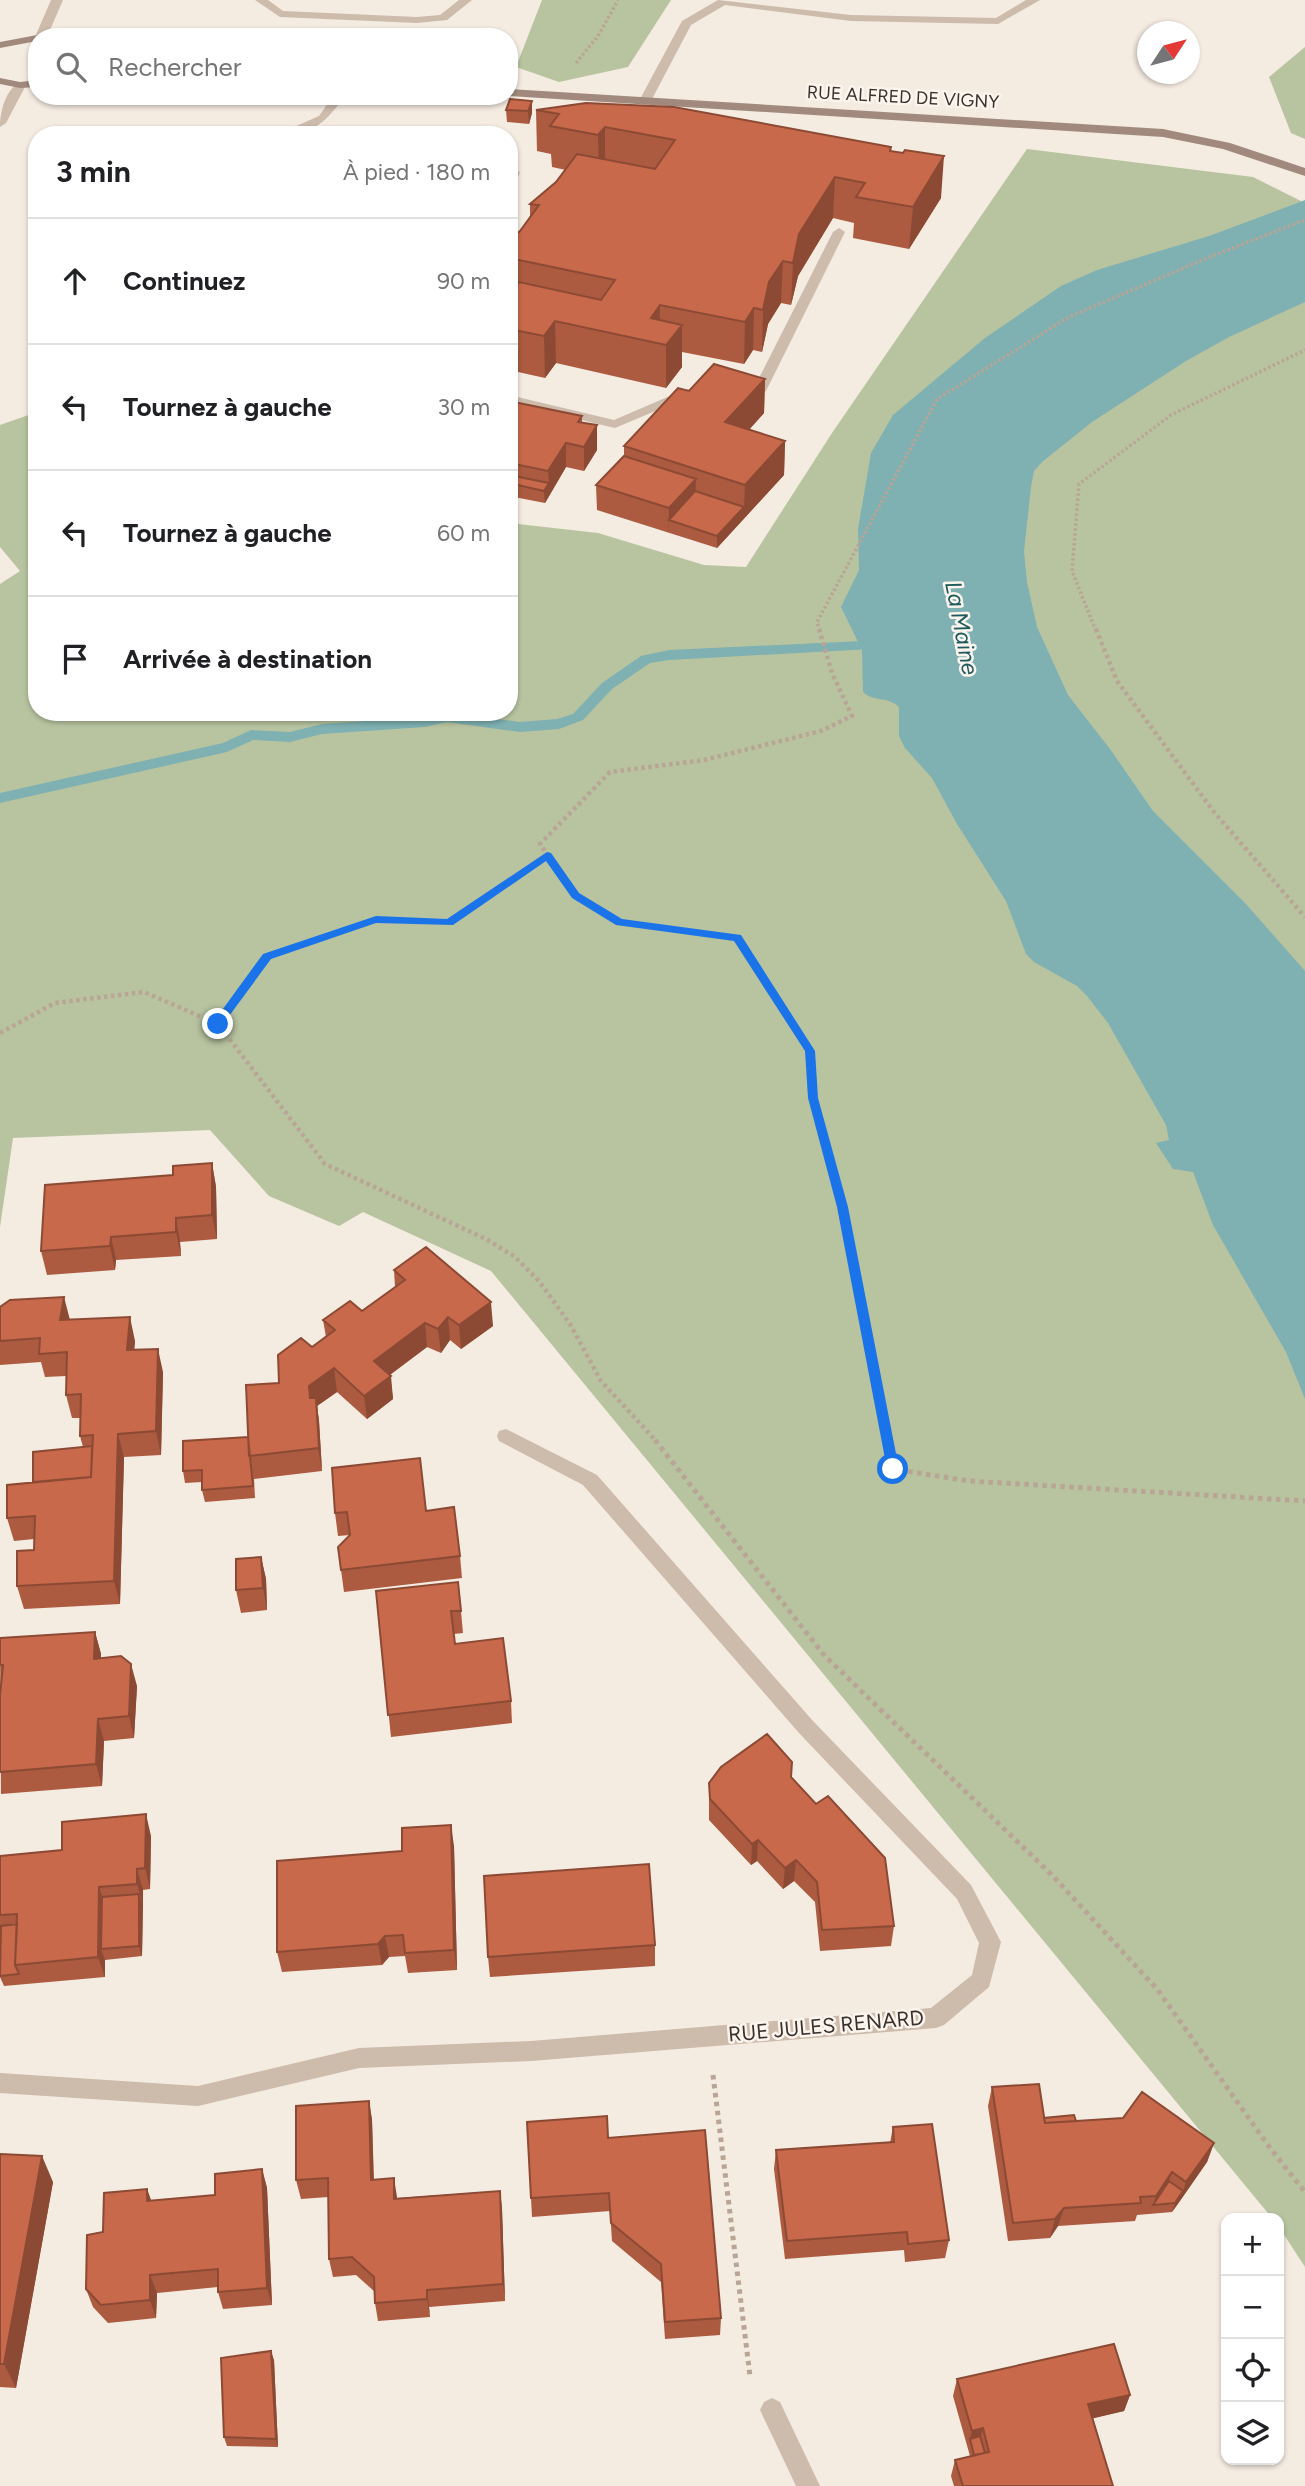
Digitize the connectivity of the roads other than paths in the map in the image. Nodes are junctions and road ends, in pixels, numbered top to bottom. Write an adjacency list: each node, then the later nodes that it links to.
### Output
1 (57, 0): 6 (street)
2 (261, 0): 3 (street)
3 (466, 0)
4 (1034, 0): 5 (street)
5 (725, 1): 13 (street)
6 (44, 28)
7 (28, 40): 8 (main road)
8 (0, 45)
9 (0, 81): 11 (main road)
10 (28, 84): 11 (main road)
11 (20, 85): 15 (street)
12 (518, 92): 13 (main road, RUE ALFRED DE VIGNY)
13 (646, 100): 17 (main road, RUE ALFRED DE VIGNY)
14 (332, 105): 16 (street)
15 (0, 123)
16 (307, 126)
17 (1305, 172)
18 (839, 232): 19 (street)
19 (736, 386)
20 (700, 387): 21 (street)
21 (518, 401)
22 (506, 1436): 23 (street, RUE JULES RENARD)
23 (0, 2083)
24 (772, 2410): 25 (street)
25 (808, 2486)

